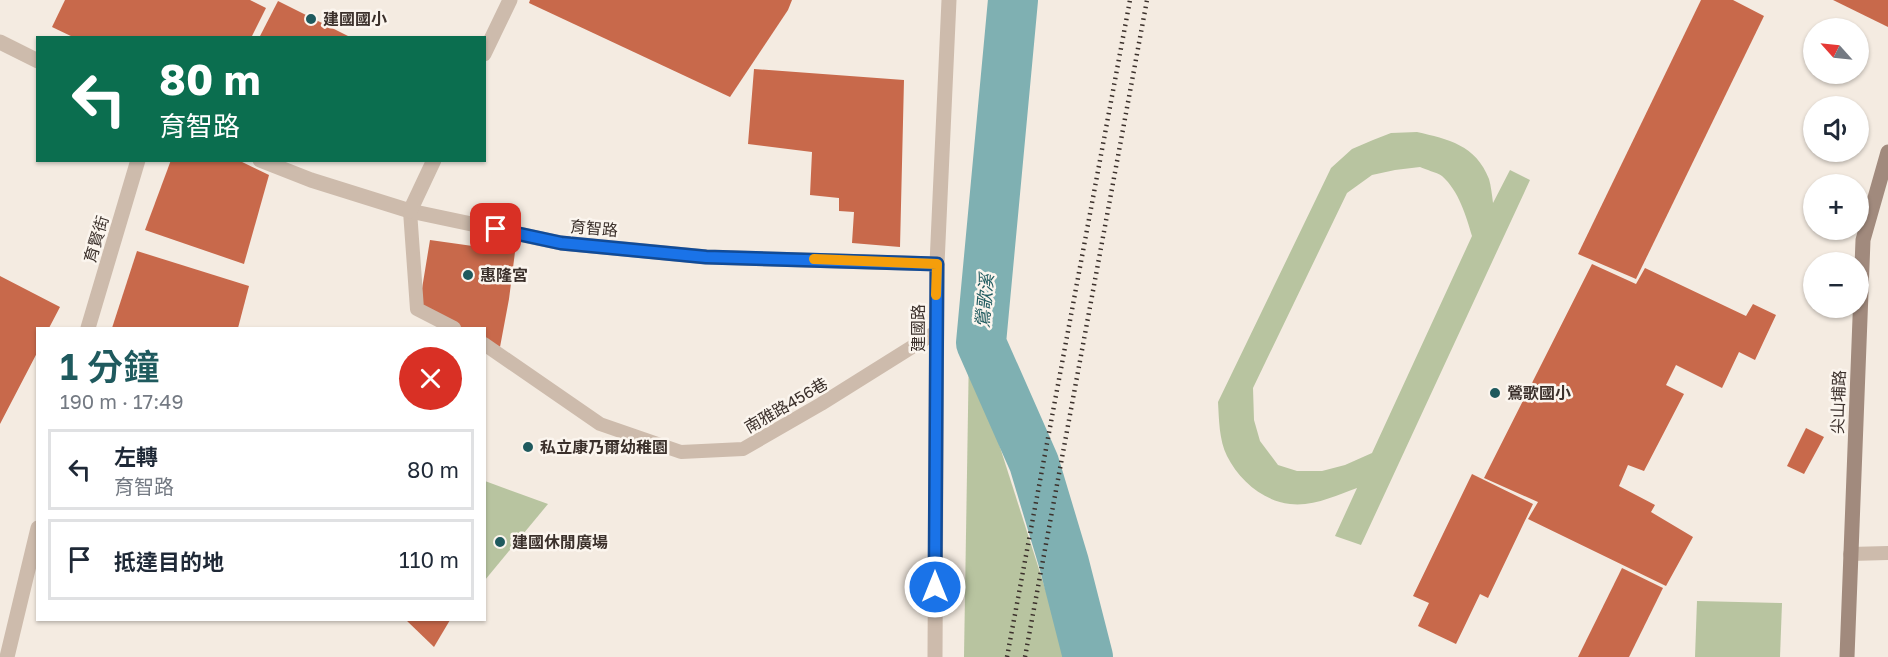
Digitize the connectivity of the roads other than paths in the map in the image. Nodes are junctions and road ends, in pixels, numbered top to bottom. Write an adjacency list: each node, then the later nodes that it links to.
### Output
1 (510, 0): 4 (street)
2 (949, 0): 11 (street, 建國路)
3 (0, 42): 5 (street)
4 (486, 50)
5 (36, 60)
6 (1888, 152): 17 (main road, 尖山埔路)
7 (137, 162): 12 (street, 育賢街)
8 (265, 162): 10 (street, 育智路)
9 (433, 162): 10 (street)
10 (410, 211): 11 (street, 育智路); 13 (lane)
11 (937, 264): 14 (street, 建國路)
12 (88, 327)
13 (452, 327)
14 (936, 332): 15 (lane, 南雅路456巷); 20 (street, 建國路)
15 (486, 345)
16 (36, 536): 19 (street)
17 (1850, 554): 18 (lane); 21 (main road, 尖山埔路)
18 (1888, 554)
19 (7, 657)
20 (935, 657)
21 (1847, 657)

